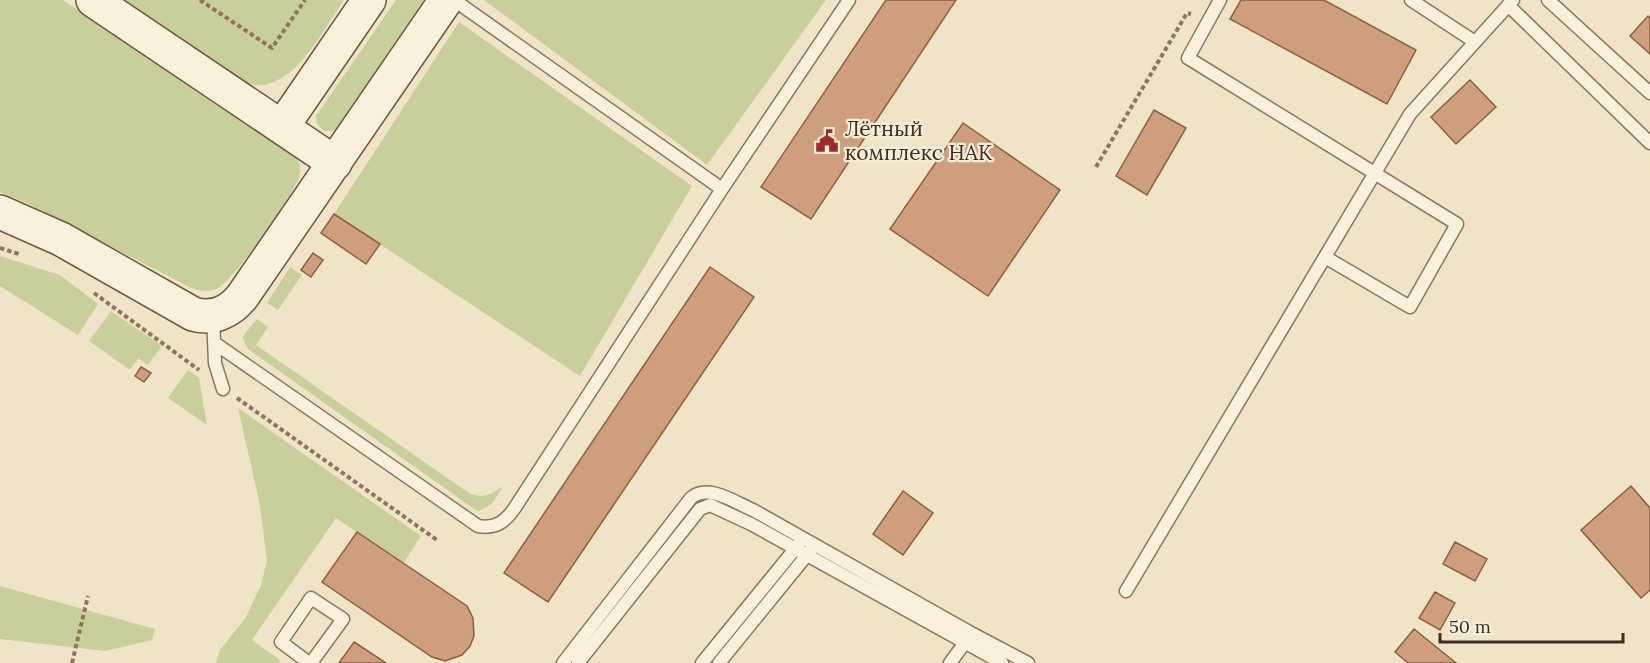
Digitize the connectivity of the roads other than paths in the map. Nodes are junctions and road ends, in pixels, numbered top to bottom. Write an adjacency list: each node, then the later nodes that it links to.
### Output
1 (93, 0): 12 (main road)
2 (369, 0): 12 (main road)
3 (446, 0): 14 (main road)
4 (454, 0): 16 (lane)
5 (849, 0): 16 (lane)
6 (1220, 0): 15 (lane)
7 (1411, 0): 10 (lane)
8 (1548, 0): 11 (lane)
9 (1511, 3): 10 (lane); 13 (lane)
10 (1475, 42): 15 (lane)
11 (1650, 93)
12 (282, 127): 14 (main road)
13 (1650, 143)
14 (335, 163): 19 (main road)
15 (1375, 173): 18 (lane); 18 (lane)
16 (722, 189): 19 (lane)
17 (0, 212): 19 (main road)
18 (1325, 257): 22 (lane)
19 (214, 330): 20 (lane)
20 (223, 389)
21 (806, 547): 23 (lane); 25 (lane); 26 (lane); 27 (lane); 28 (lane)
22 (1126, 591)
23 (968, 638): 29 (lane); 30 (lane); 31 (lane)
24 (310, 663): 24 (lane)
25 (562, 663)
26 (578, 663)
27 (702, 663)
28 (719, 663)
29 (950, 663)
30 (1002, 663)
31 (1028, 663)

